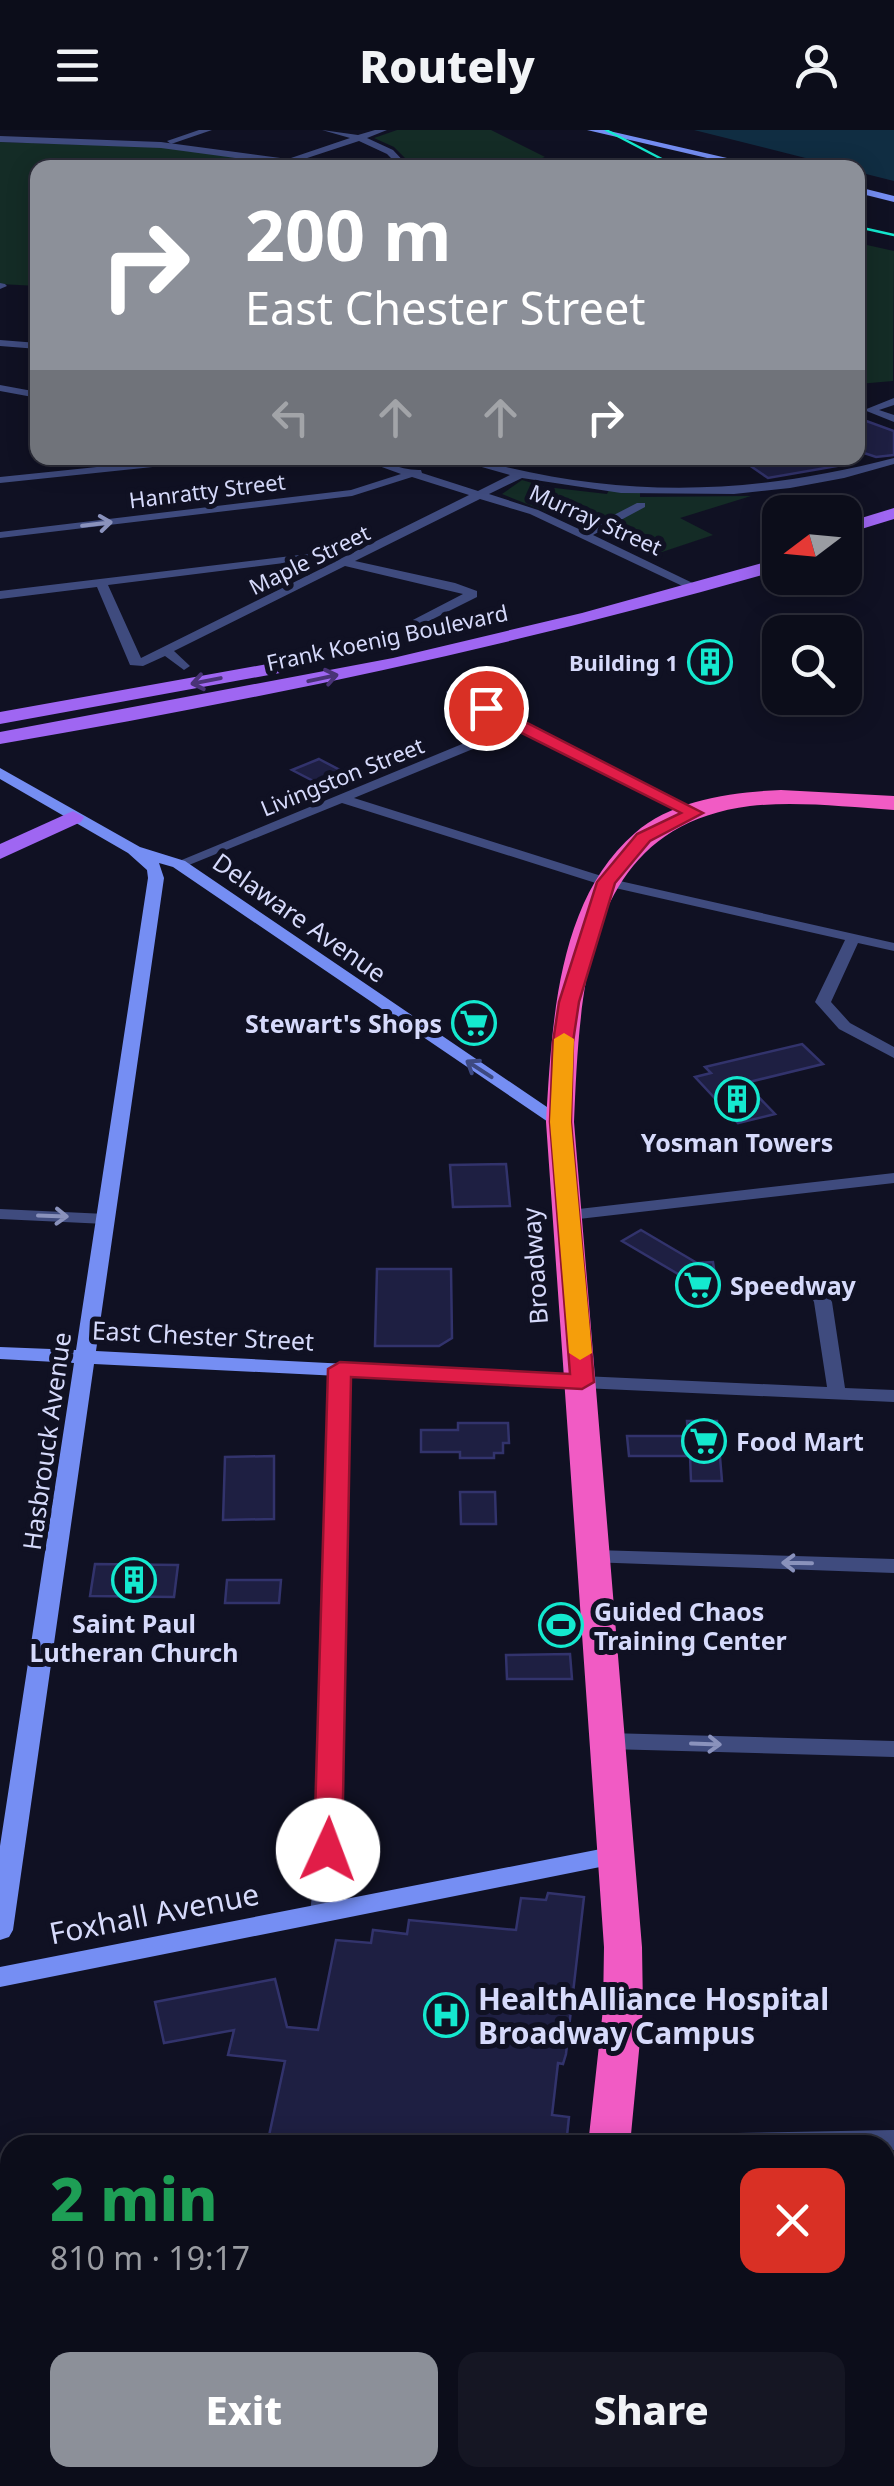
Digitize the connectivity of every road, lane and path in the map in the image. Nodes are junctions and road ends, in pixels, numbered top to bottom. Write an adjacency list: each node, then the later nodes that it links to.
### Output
1 (57, 130): 8 (street)
2 (208, 130): 9 (street)
3 (326, 130): 6 (street)
4 (383, 130): 6 (street)
5 (592, 130): 13 (main road)
6 (359, 138): 11 (street); 12 (street)
7 (0, 139): 8 (street)
8 (39, 139): 9 (street)
9 (161, 144): 10 (street)
10 (273, 160)
11 (293, 160)
12 (400, 160)
13 (729, 160)
14 (865, 192): 15 (main road)
15 (894, 199)
16 (0, 343): 17 (street)
17 (30, 345)
18 (0, 388): 19 (street)
19 (30, 394)
20 (894, 400): 21 (street)
21 (894, 419)
22 (894, 461): 27 (street)
23 (143, 465): 28 (street)
24 (390, 465): 26 (street, Murray Street)
25 (484, 465): 27 (street)
26 (417, 472): 29 (street, Murray Street); 35 (street, Hanratty Street, one-way to 26)
27 (518, 476): 29 (street, Maple Street)
28 (0, 480)
29 (482, 494): 34 (street, Murray Street); 38 (street, Maple Street)
30 (642, 505): 34 (street)
31 (894, 514): 32 (main road)
32 (862, 524)
33 (894, 528): 36 (main road)
34 (586, 534): 40 (street, Murray Street)
35 (0, 536)
36 (862, 538)
37 (762, 553): 40 (main road, Frank Koenig Boulevard)
38 (346, 561): 41 (street); 44 (street); 45 (street, Maple Street)
39 (762, 569): 42 (main road, Frank Koenig Boulevard)
40 (677, 576): 42 (street, Murray Street); 48 (main road, Frank Koenig Boulevard, one-way to 48)
41 (101, 582): 43 (street); 45 (street, Maple Street)
42 (697, 588): 50 (main road, Frank Koenig Boulevard, one-way to 42)
43 (0, 595)
44 (413, 625)
45 (166, 652): 46 (street)
46 (184, 666)
47 (452, 692): 49 (street)
48 (0, 718)
49 (520, 726): 52 (street, Livingston Street); 54 (street)
50 (0, 742)
51 (0, 773): 55 (main road, Delaware Avenue)
52 (341, 798): 59 (street, Livingston Street); 60 (street)
53 (894, 804): 54 (highway, Broadway)
54 (694, 813): 60 (highway, Broadway)
55 (74, 818): 56 (main road); 57 (main road, Delaware Avenue); 58 (main road)
56 (0, 841)
57 (134, 850): 59 (main road, Delaware Avenue); 68 (main road, Hasbrouck Avenue)
58 (0, 852)
59 (180, 864): 64 (main road, Delaware Avenue, one-way to 59)
60 (606, 882): 61 (street); 64 (highway, Broadway)
61 (852, 938): 62 (street); 63 (street)
62 (894, 947)
63 (894, 1053)
64 (560, 1122): 67 (highway, Broadway)
65 (894, 1178): 67 (street)
66 (0, 1214): 68 (street, one-way to 68)
67 (570, 1216): 73 (highway, Broadway)
68 (106, 1218): 71 (main road, Hasbrouck Avenue)
69 (752, 1284): 74 (street)
70 (0, 1354): 71 (main road, East Chester Street)
71 (85, 1357): 72 (main road, East Chester Street); 82 (main road, Hasbrouck Avenue)
72 (340, 1369): 73 (main road, East Chester Street); 81 (street)
73 (582, 1382): 74 (street); 76 (highway, Broadway)
74 (838, 1394): 75 (street)
75 (894, 1396)
76 (595, 1556): 77 (street, one-way to 76); 78 (highway, Broadway)
77 (894, 1566)
78 (608, 1741): 79 (street, one-way to 79); 80 (highway, Broadway)
79 (894, 1750)
80 (616, 1855): 81 (main road, Foxhall Avenue); 84 (highway, Broadway)
81 (321, 1913): 83 (main road, Foxhall Avenue)
82 (0, 1930)
83 (0, 1977)
84 (610, 2135)

